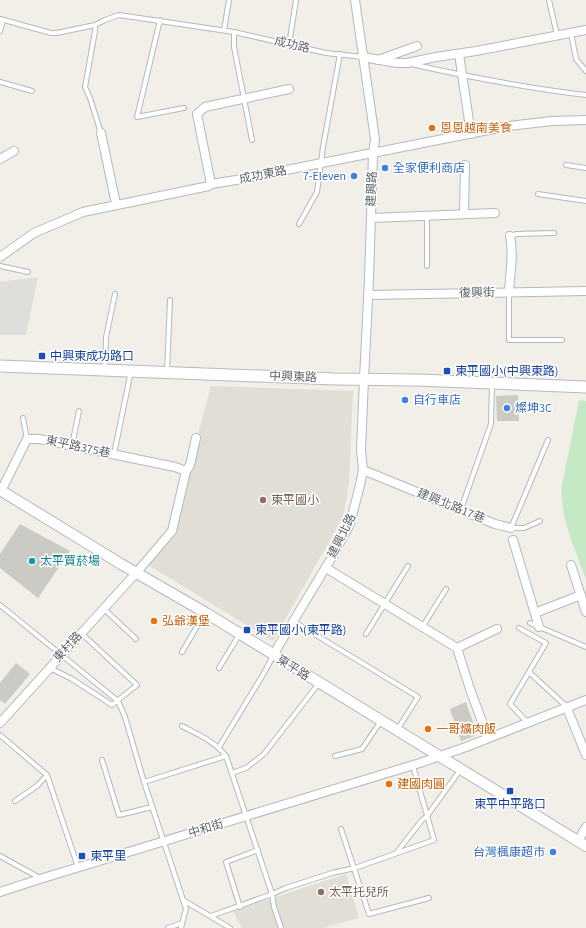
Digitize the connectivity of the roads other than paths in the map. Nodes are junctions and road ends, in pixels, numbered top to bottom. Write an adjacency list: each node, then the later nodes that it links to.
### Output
1 (229, 0): 9 (lane)
2 (296, 0): 14 (lane)
3 (355, 0): 18 (street, 建興路)
4 (549, 0): 13 (lane)
5 (1, 20): 7 (lane, 成功路); 8 (lane)
6 (160, 20): 7 (lane, 成功路); 9 (lane, 成功路); 28 (lane)
7 (94, 25): 30 (lane)
8 (0, 30)
9 (224, 30): 11 (lane, 成功路)
10 (586, 30): 12 (street)
11 (234, 32): 14 (lane, 成功路); 27 (lane)
12 (571, 33): 13 (street); 21 (lane)
13 (557, 35): 17 (street)
14 (289, 45): 16 (lane, 成功路)
15 (417, 46): 19 (street)
16 (340, 54): 18 (lane, 成功路); 36 (lane)
17 (459, 54): 20 (street); 22 (street)
18 (363, 57): 19 (street, 成功路); 34 (street, 建興路)
19 (377, 60): 20 (street, 成功路)
20 (407, 63): 22 (lane, 成功路)
21 (586, 71)
22 (461, 75): 26 (lane, 成功路); 31 (street)
23 (0, 82): 25 (lane)
24 (289, 89): 27 (street)
25 (32, 90)
26 (586, 95)
27 (244, 98): 32 (lane); 40 (street)
28 (184, 108)
29 (586, 120): 31 (street, 成功東路)
30 (101, 133): 43 (street)
31 (471, 134): 34 (street, 成功東路)
32 (252, 140)
33 (14, 151): 35 (street)
34 (373, 154): 36 (street, 成功東路); 47 (street, 建興路)
35 (0, 159)
36 (321, 164): 40 (street, 成功東路); 48 (lane)
37 (465, 165): 45 (street)
38 (566, 165): 39 (lane)
39 (586, 168)
40 (211, 184): 43 (street, 成功東路)
41 (538, 194): 42 (lane)
42 (586, 201)
43 (116, 204): 51 (street, 成功東路)
44 (495, 213): 45 (street)
45 (464, 214): 46 (street)
46 (427, 215): 47 (street); 53 (lane)
47 (371, 218): 58 (street, 建興路)
48 (299, 224)
49 (554, 233): 50 (lane)
50 (510, 236): 56 (street)
51 (0, 257)
52 (0, 266): 54 (lane)
53 (427, 266)
54 (28, 272)
55 (586, 291): 56 (street, 復興街)
56 (509, 292): 58 (street, 復興街); 60 (lane)
57 (115, 294): 62 (lane)
58 (368, 295): 65 (street, 建興路)
59 (170, 300): 64 (lane)
60 (562, 340)
61 (0, 366): 62 (main road, 中興東路)
62 (105, 370): 63 (main road, 中興東路)
63 (131, 371): 64 (main road, 中興東路); 74 (lane)
64 (167, 372): 65 (main road, 中興東路)
65 (364, 379): 66 (main road, 中興東路); 75 (street, 建興北路)
66 (492, 383): 67 (main road, 中興東路); 78 (lane)
67 (586, 387)
68 (79, 411): 73 (lane)
69 (23, 418): 71 (lane)
70 (196, 438): 76 (street)
71 (27, 439): 73 (street, 東平路375巷); 77 (street)
72 (548, 440): 80 (lane)
73 (72, 446): 74 (street, 東平路375巷)
74 (114, 454): 76 (street, 東平路375巷)
75 (363, 470): 78 (street, 建興北路17巷); 84 (street, 建興北路)
76 (186, 471): 85 (street)
77 (0, 490): 85 (street, 東平路)
78 (461, 509): 80 (street, 建興北路17巷)
79 (540, 521): 80 (lane, 建興北路17巷)
80 (511, 528)
81 (513, 540): 93 (street)
82 (571, 565): 87 (street)
83 (408, 566): 88 (lane)
84 (326, 568): 88 (street); 94 (street, 建興北路)
85 (137, 572): 90 (street, 東村路); 92 (street, 東平路)
86 (446, 589): 96 (lane)
87 (580, 596): 91 (street); 93 (street)
88 (385, 603): 96 (street); 102 (lane)
89 (0, 605): 107 (lane)
90 (103, 608): 100 (street, 東村路); 103 (lane)
91 (586, 612)
92 (206, 613): 101 (street, 東平路); 106 (lane)
93 (535, 613): 97 (street)
94 (293, 621): 108 (street, 建興北路); 120 (lane)
95 (530, 622): 97 (lane)
96 (423, 626): 105 (street)
97 (539, 627): 104 (lane)
98 (497, 628): 105 (street)
99 (519, 628): 111 (lane)
100 (81, 633): 107 (street, 東村路); 114 (lane)
101 (240, 634): 108 (street, 東平路); 110 (lane)
102 (366, 634)
103 (136, 639)
104 (586, 647)
105 (457, 648): 122 (street)
106 (182, 652)
107 (62, 654): 109 (street, 東村路); 114 (lane)
108 (273, 655): 112 (street, 東平路); 123 (lane)
109 (50, 668): 114 (lane); 117 (street, 東村路)
110 (219, 668)
111 (529, 672): 115 (lane); 118 (lane)
112 (319, 684): 116 (street, 東平路); 131 (lane)
113 (586, 700): 115 (street, 中和街)
114 (118, 701): 133 (lane)
115 (567, 708): 118 (street, 中和街); 124 (street)
116 (381, 721): 120 (street, 東平路); 126 (lane)
117 (0, 723)
118 (528, 723): 122 (street, 中和街)
119 (182, 726): 123 (lane)
120 (397, 730): 127 (street, 東平路)
121 (0, 734): 132 (lane)
122 (488, 738): 127 (street, 中和街)
123 (219, 747): 125 (lane)
124 (586, 755)
125 (226, 756): 131 (lane); 133 (lane)
126 (335, 756)
127 (440, 756): 129 (street, 中和街); 130 (street, 東平路)
128 (102, 760): 135 (lane)
129 (412, 765): 136 (street, 中和街); 137 (lane)
130 (461, 768): 137 (lane); 141 (street, 東平路)
131 (232, 773): 136 (lane)
132 (47, 775): 134 (lane); 145 (lane)
133 (144, 782): 135 (lane)
134 (15, 801)
135 (152, 807): 140 (lane)
136 (246, 816): 140 (street, 中和街); 142 (lane)
137 (427, 816): 143 (lane); 143 (lane)
138 (586, 827): 141 (street)
139 (341, 829): 146 (lane)
140 (164, 841): 145 (street, 中和街); 151 (lane)
141 (582, 843)
142 (258, 850): 149 (lane); 152 (lane)
143 (397, 852): 146 (lane)
144 (0, 856): 147 (lane)
145 (78, 867): 147 (street, 中和街)
146 (354, 868): 149 (lane); 150 (lane)
147 (40, 879): 148 (street, 中和街)
148 (0, 892)
149 (272, 894): 152 (lane); 157 (lane)
150 (429, 898)
151 (183, 900): 153 (lane); 154 (lane)
152 (240, 907): 153 (lane)
153 (211, 916): 156 (lane)
154 (181, 926): 155 (lane)
155 (168, 928)
156 (230, 928)
157 (281, 928)

